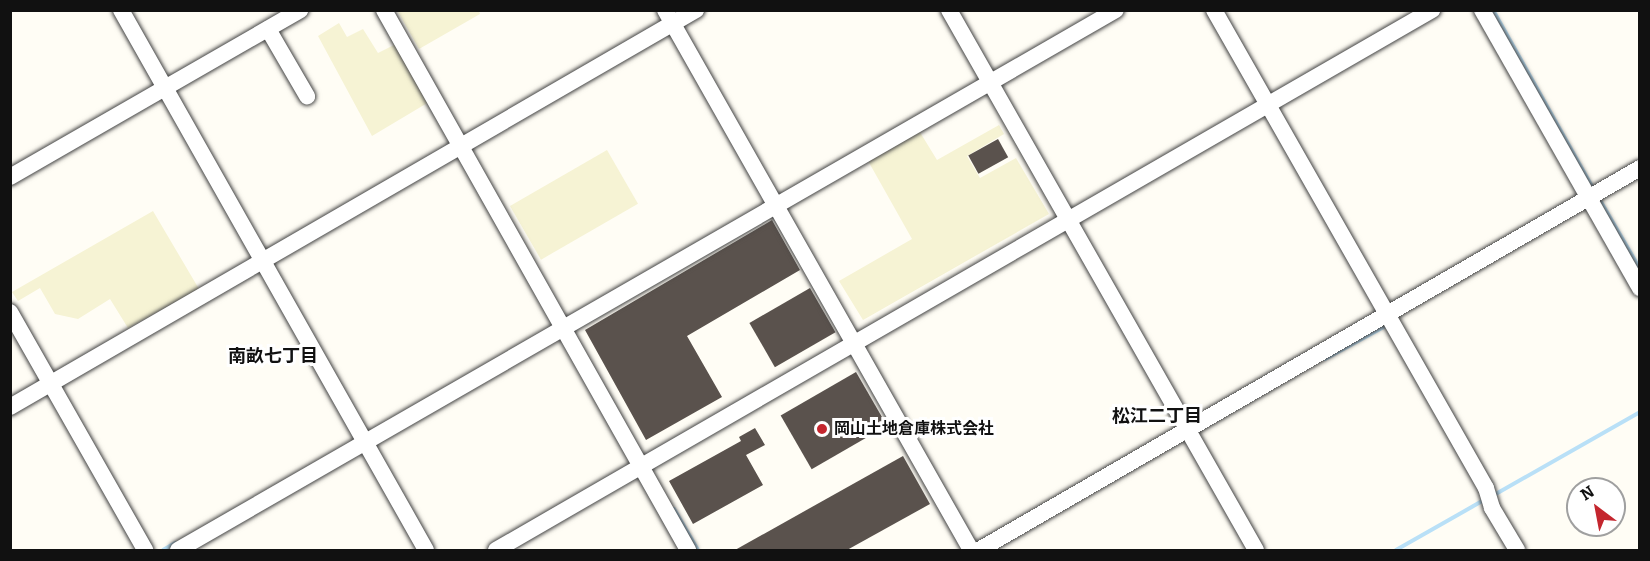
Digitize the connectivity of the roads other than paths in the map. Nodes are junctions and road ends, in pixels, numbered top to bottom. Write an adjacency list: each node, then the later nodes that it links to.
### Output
1 (121, 10): 13 (street)
2 (300, 10): 11 (street)
3 (384, 10): 16 (street)
4 (696, 10): 10 (street)
5 (949, 10): 12 (street)
6 (1116, 10): 12 (street)
7 (1214, 10): 15 (street)
8 (1432, 10): 15 (street)
9 (1482, 10): 19 (street)
10 (668, 18): 16 (street); 20 (street)
11 (268, 29): 13 (street); 14 (street)
12 (986, 81): 20 (street); 21 (street)
13 (166, 88): 18 (street); 22 (street)
14 (307, 96)
15 (1268, 106): 21 (street); 25 (street)
16 (460, 147): 22 (street); 26 (street)
17 (1640, 168): 19 (street)
18 (10, 177)
19 (1588, 197): 23 (street); 25 (street)
20 (773, 201): 26 (street); 27 (street)
21 (1070, 220): 27 (street); 30 (street)
22 (264, 260): 28 (street); 31 (street)
23 (1640, 288)
24 (10, 312): 28 (street)
25 (1386, 314): 30 (street); 41 (street)
26 (565, 325): 31 (street); 32 (street)
27 (853, 345): 32 (street); 38 (street)
28 (55, 382): 29 (street); 33 (street)
29 (10, 407)
30 (1186, 433): 39 (street); 40 (street)
31 (362, 439): 34 (street); 35 (street)
32 (641, 467): 36 (street); 37 (street)
33 (145, 550)
34 (178, 550)
35 (426, 550)
36 (496, 550)
37 (688, 550)
38 (970, 550)
39 (979, 550)
40 (1256, 550)
41 (1517, 550)

